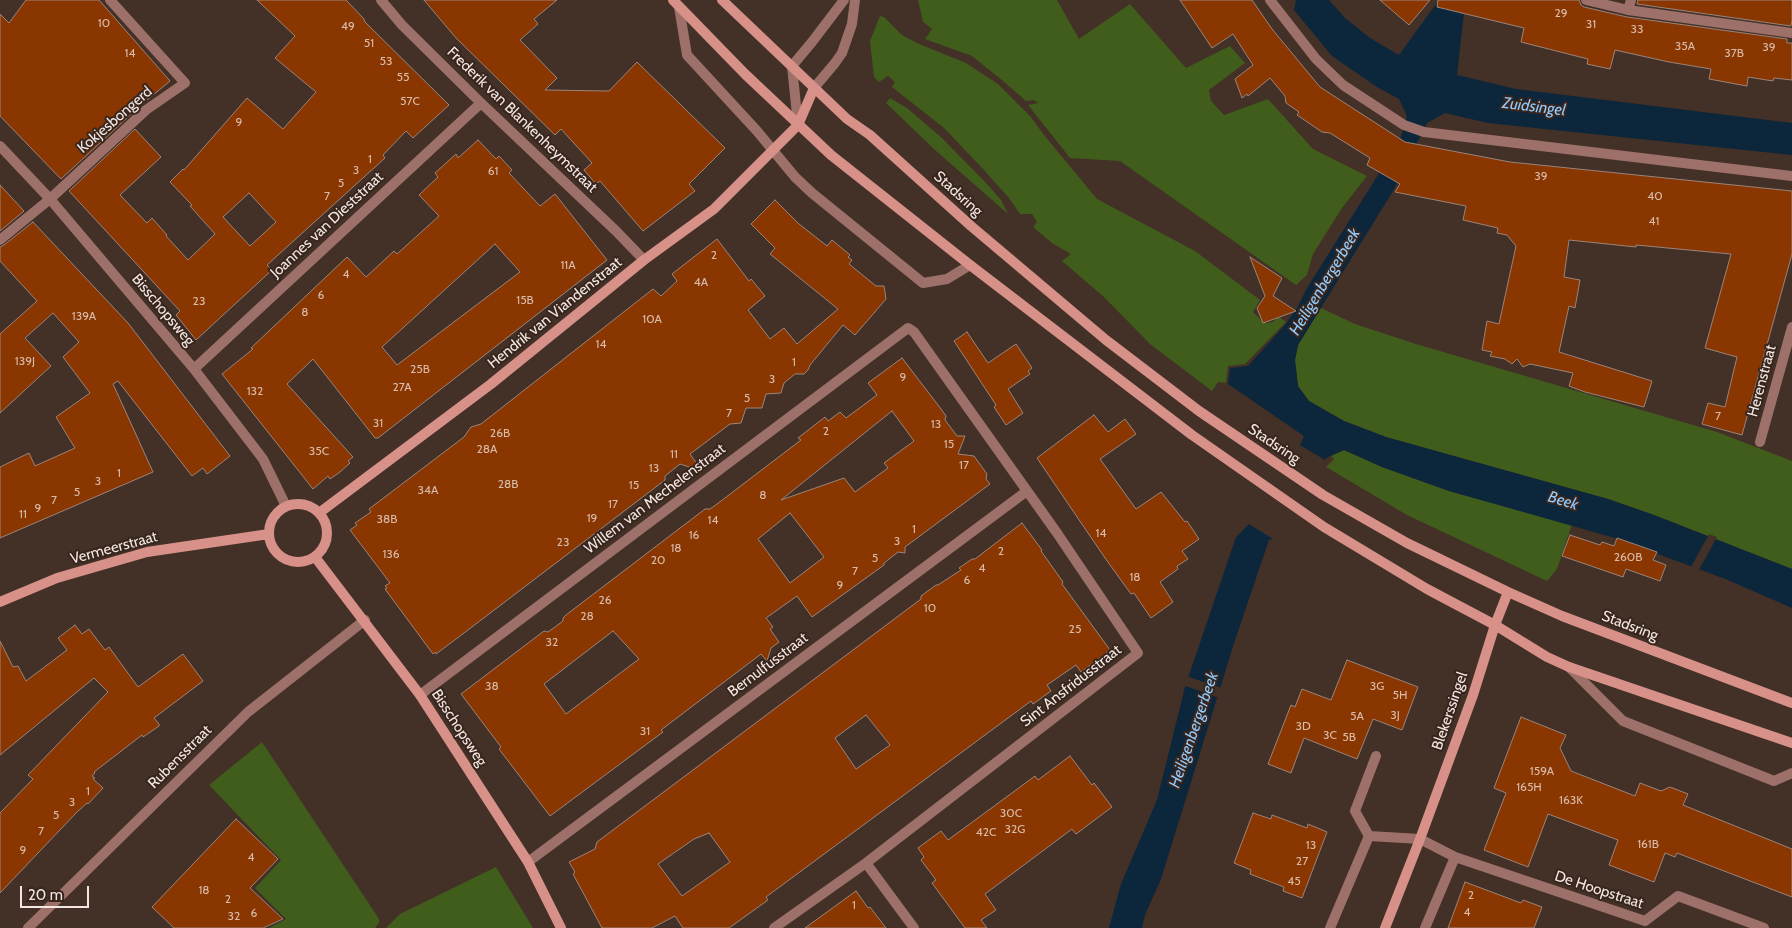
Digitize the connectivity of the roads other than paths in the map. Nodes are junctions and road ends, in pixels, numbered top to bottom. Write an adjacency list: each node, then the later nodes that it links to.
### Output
1 (110, 0): 19 (street, Kokjesbongerd)
2 (381, 0): 14 (street, Frederik van Blankenheymstraat)
3 (722, 0): 12 (main road, Stadsring)
4 (844, 0): 12 (street)
5 (855, 0): 13 (street)
6 (1283, 0): 9 (street)
7 (1586, 0): 10 (street)
8 (676, 3): 15 (main road); 17 (street)
9 (1272, 3): 18 (street)
10 (1630, 5): 11 (street)
11 (1792, 33)
12 (792, 66): 13 (main road, Stadsring); 15 (street)
13 (814, 88): 15 (main road); 32 (main road, Stadsring)
14 (481, 103): 21 (street, Frederik van Blankenheymstraat); 25 (street, Joannes van Dieststraat)
15 (798, 125): 17 (main road, Hendrik van Viandenstraat); 22 (main road)
16 (0, 146): 19 (street, Bisschopsweg)
17 (773, 150): 21 (main road, Hendrik van Viandenstraat); 22 (street)
18 (1792, 176)
19 (50, 199): 20 (street); 25 (street, Bisschopsweg)
20 (0, 240)
21 (644, 260): 29 (main road, Hendrik van Viandenstraat)
22 (970, 266): 35 (main road)
23 (1792, 327): 26 (street, Herenstraat)
24 (908, 328): 27 (street, Sint Ansfridusstraat); 37 (street, Willem van Mechelenstraat)
25 (194, 370): 28 (street, Bisschopsweg)
26 (1760, 442)
27 (1027, 491): 45 (street, Bernulfusstraat); 46 (street, Sint Ansfridusstraat)
28 (286, 506): 29 (main road); 30 (main road)
29 (319, 513): 31 (main road)
30 (268, 534): 31 (main road); 33 (main road, Vermeerstraat)
31 (315, 557): 34 (main road, Bisschopsweg)
32 (1508, 592): 35 (main road, Blekerssingel); 38 (main road, Stadsring)
33 (0, 602)
34 (365, 620): 37 (main road, Bisschopsweg); 48 (street, Rubensstraat)
35 (1495, 625): 36 (main road); 43 (main road, Blekerssingel)
36 (1569, 666): 39 (main road); 41 (street)
37 (420, 695): 45 (main road, Bisschopsweg)
38 (1792, 703)
39 (1792, 743)
40 (1376, 756): 42 (street)
41 (1792, 774)
42 (1369, 836): 43 (street); 52 (street)
43 (1420, 839): 44 (street, De Hoopstraat); 53 (main road, Blekerssingel)
44 (1455, 857): 47 (street, De Hoopstraat); 54 (street)
45 (528, 862): 49 (main road, Bisschopsweg)
46 (866, 863): 50 (street, Sint Ansfridusstraat); 51 (street)
47 (1643, 925): 55 (street, De Hoopstraat)
48 (28, 928)
49 (561, 928)
50 (774, 928)
51 (914, 928)
52 (1330, 928)
53 (1385, 928)
54 (1425, 928)
55 (1764, 928)

